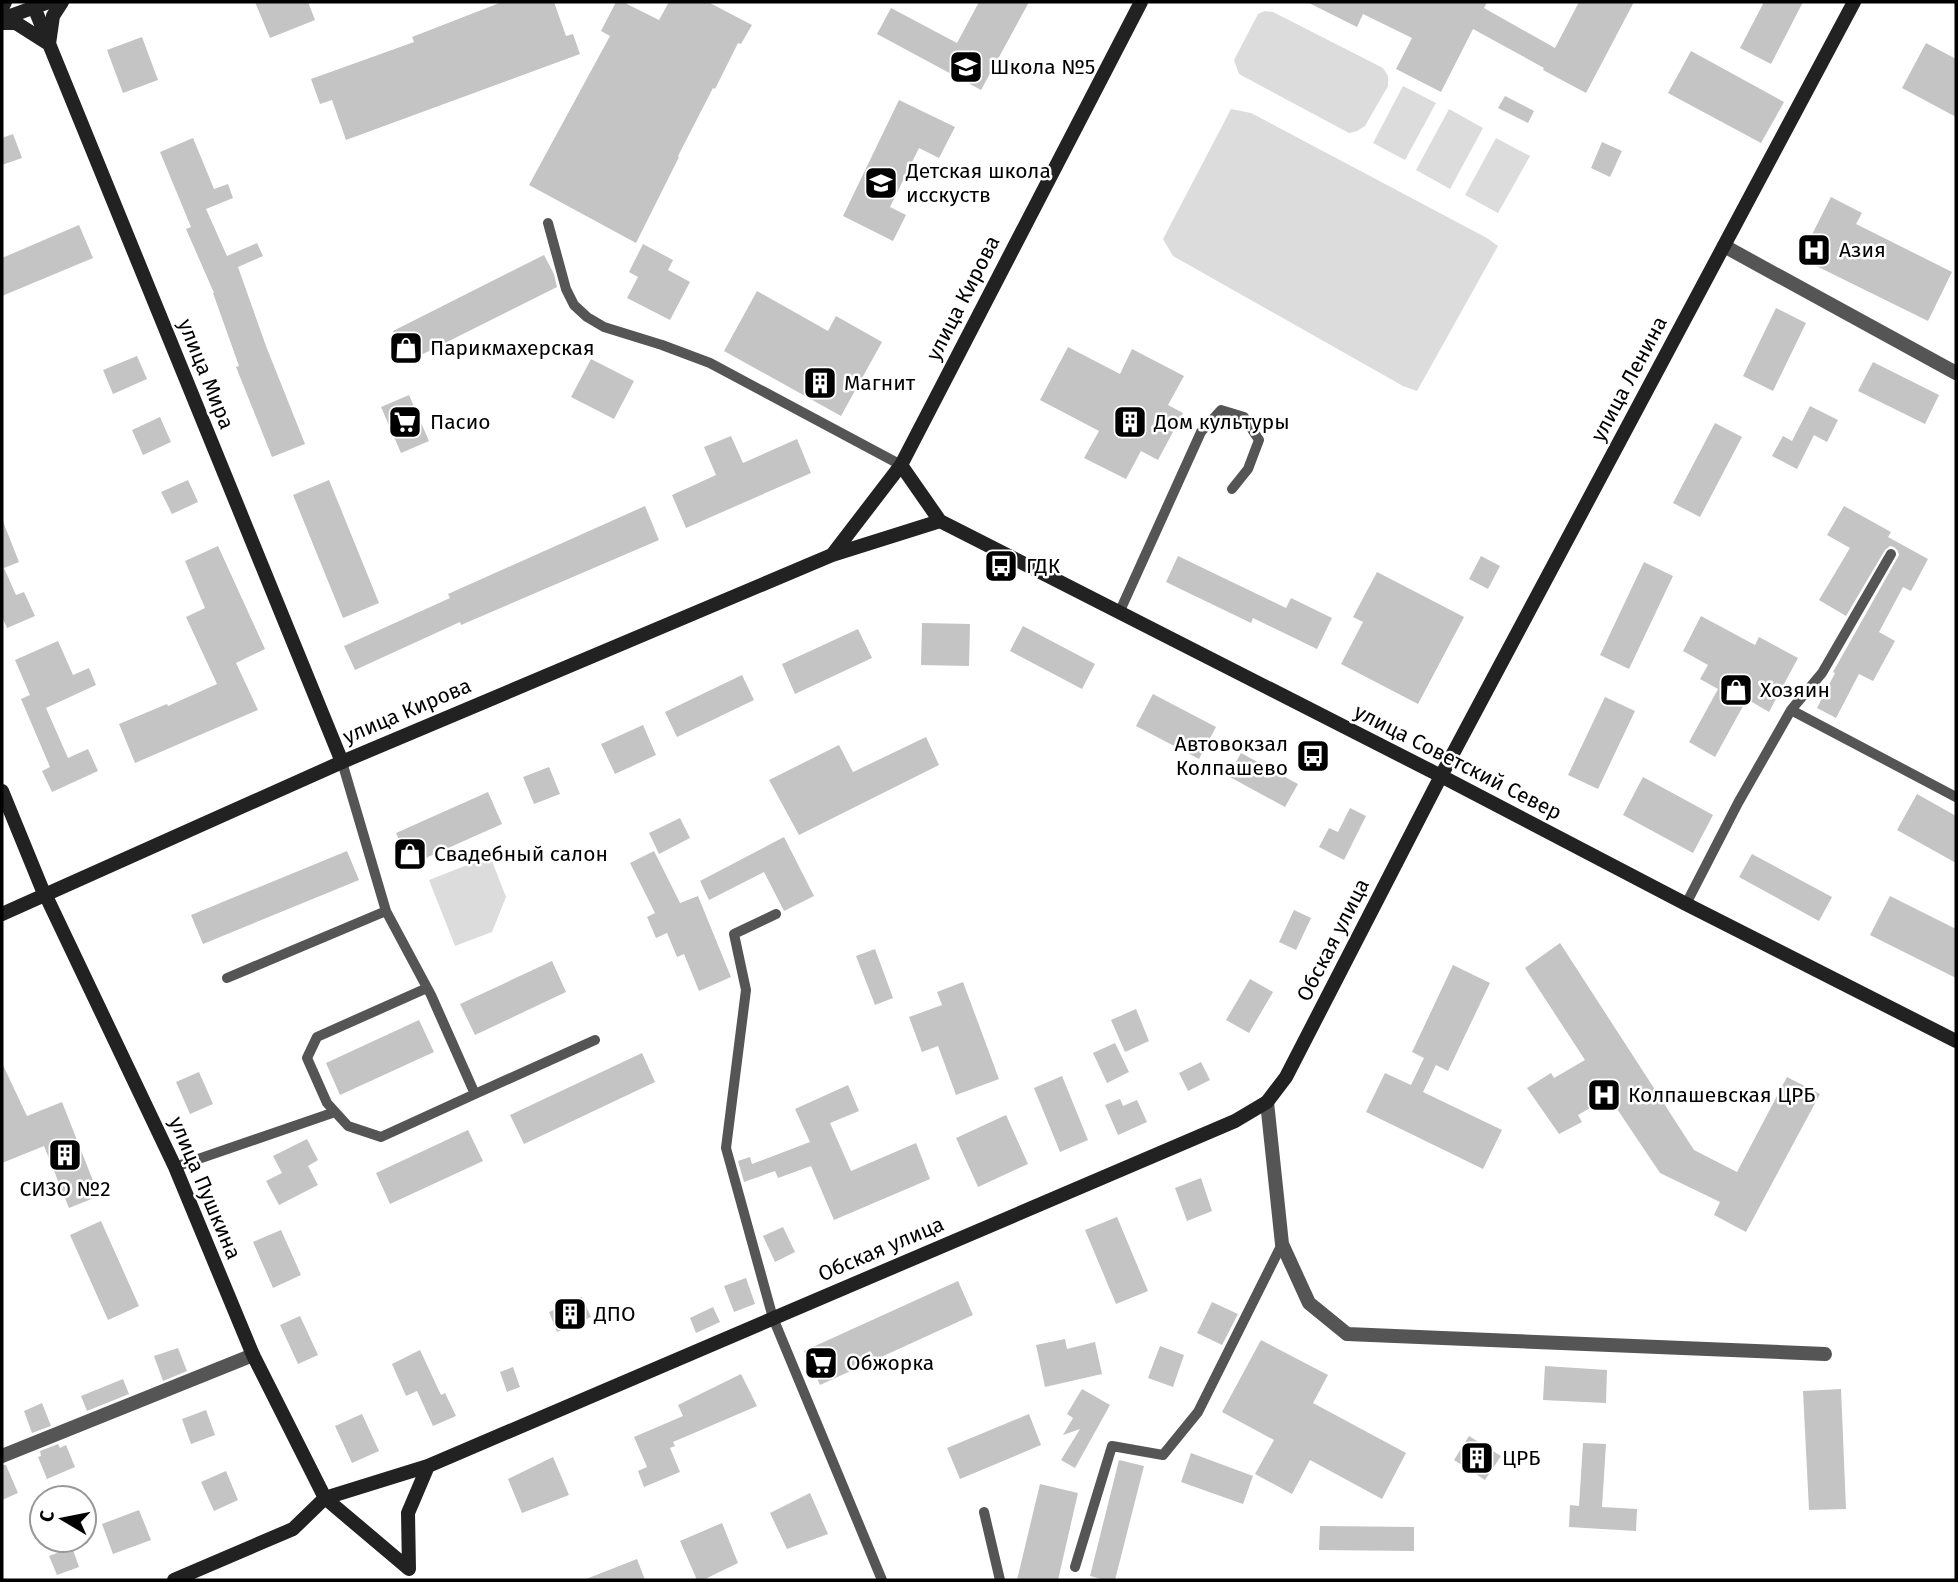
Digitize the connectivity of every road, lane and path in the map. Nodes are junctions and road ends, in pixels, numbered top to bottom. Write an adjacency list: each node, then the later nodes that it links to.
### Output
1 (5, 2): 7 (street)
2 (49, 2): 6 (street)
3 (62, 2): 9 (street)
4 (1141, 2): 13 (street, улица Кирова)
5 (1854, 2): 11 (street, улица Ленина)
6 (33, 5): 8 (street); 9 (street, улица Мира)
7 (2, 8)
8 (2, 21): 9 (street)
9 (49, 44): 20 (street, улица Мира)
10 (548, 223): 13 (lane)
11 (1724, 246): 12 (street); 21 (street, улица Ленина)
12 (1956, 373)
13 (901, 465): 15 (street); 17 (street, улица Кирова)
14 (1232, 489): 18 (lane)
15 (940, 521): 17 (street, улица Кирова); 18 (street, улица Советский Север)
16 (1891, 554): 19 (lane)
17 (832, 555): 20 (street, улица Кирова)
18 (1119, 612): 21 (street, улица Советский Север)
19 (1791, 710): 23 (lane); 25 (lane)
20 (341, 762): 24 (street, улица Кирова); 26 (lane)
21 (1441, 776): 25 (street, улица Советский Север); 34 (street, Обская улица)
22 (2, 791): 24 (street, улица Пушкина)
23 (1956, 796)
24 (46, 896): 27 (street, улица Кирова); 36 (street, улица Пушкина)
25 (1686, 904): 32 (street, улица Советский Север)
26 (386, 911): 29 (lane); 30 (lane)
27 (2, 914)
28 (776, 914): 38 (lane)
29 (227, 978)
30 (427, 988): 33 (lane); 35 (lane)
31 (595, 1041): 33 (lane)
32 (1956, 1041)
33 (475, 1094): 35 (lane)
34 (1267, 1102): 37 (street); 38 (street, Обская улица)
35 (335, 1112): 36 (lane)
36 (175, 1167): 40 (street, улица Пушкина)
37 (1282, 1244): 39 (street); 45 (lane)
38 (773, 1318): 42 (street, Обская улица); 48 (lane)
39 (1825, 1354)
40 (253, 1355): 41 (street); 43 (street, улица Пушкина)
41 (2, 1456)
42 (428, 1466): 43 (street, Обская улица); 46 (street)
43 (325, 1498): 46 (street); 47 (street, Обская улица)
44 (984, 1512): 49 (lane)
45 (1075, 1567)
46 (412, 1575)
47 (174, 1580)
48 (882, 1580)
49 (1000, 1580)

